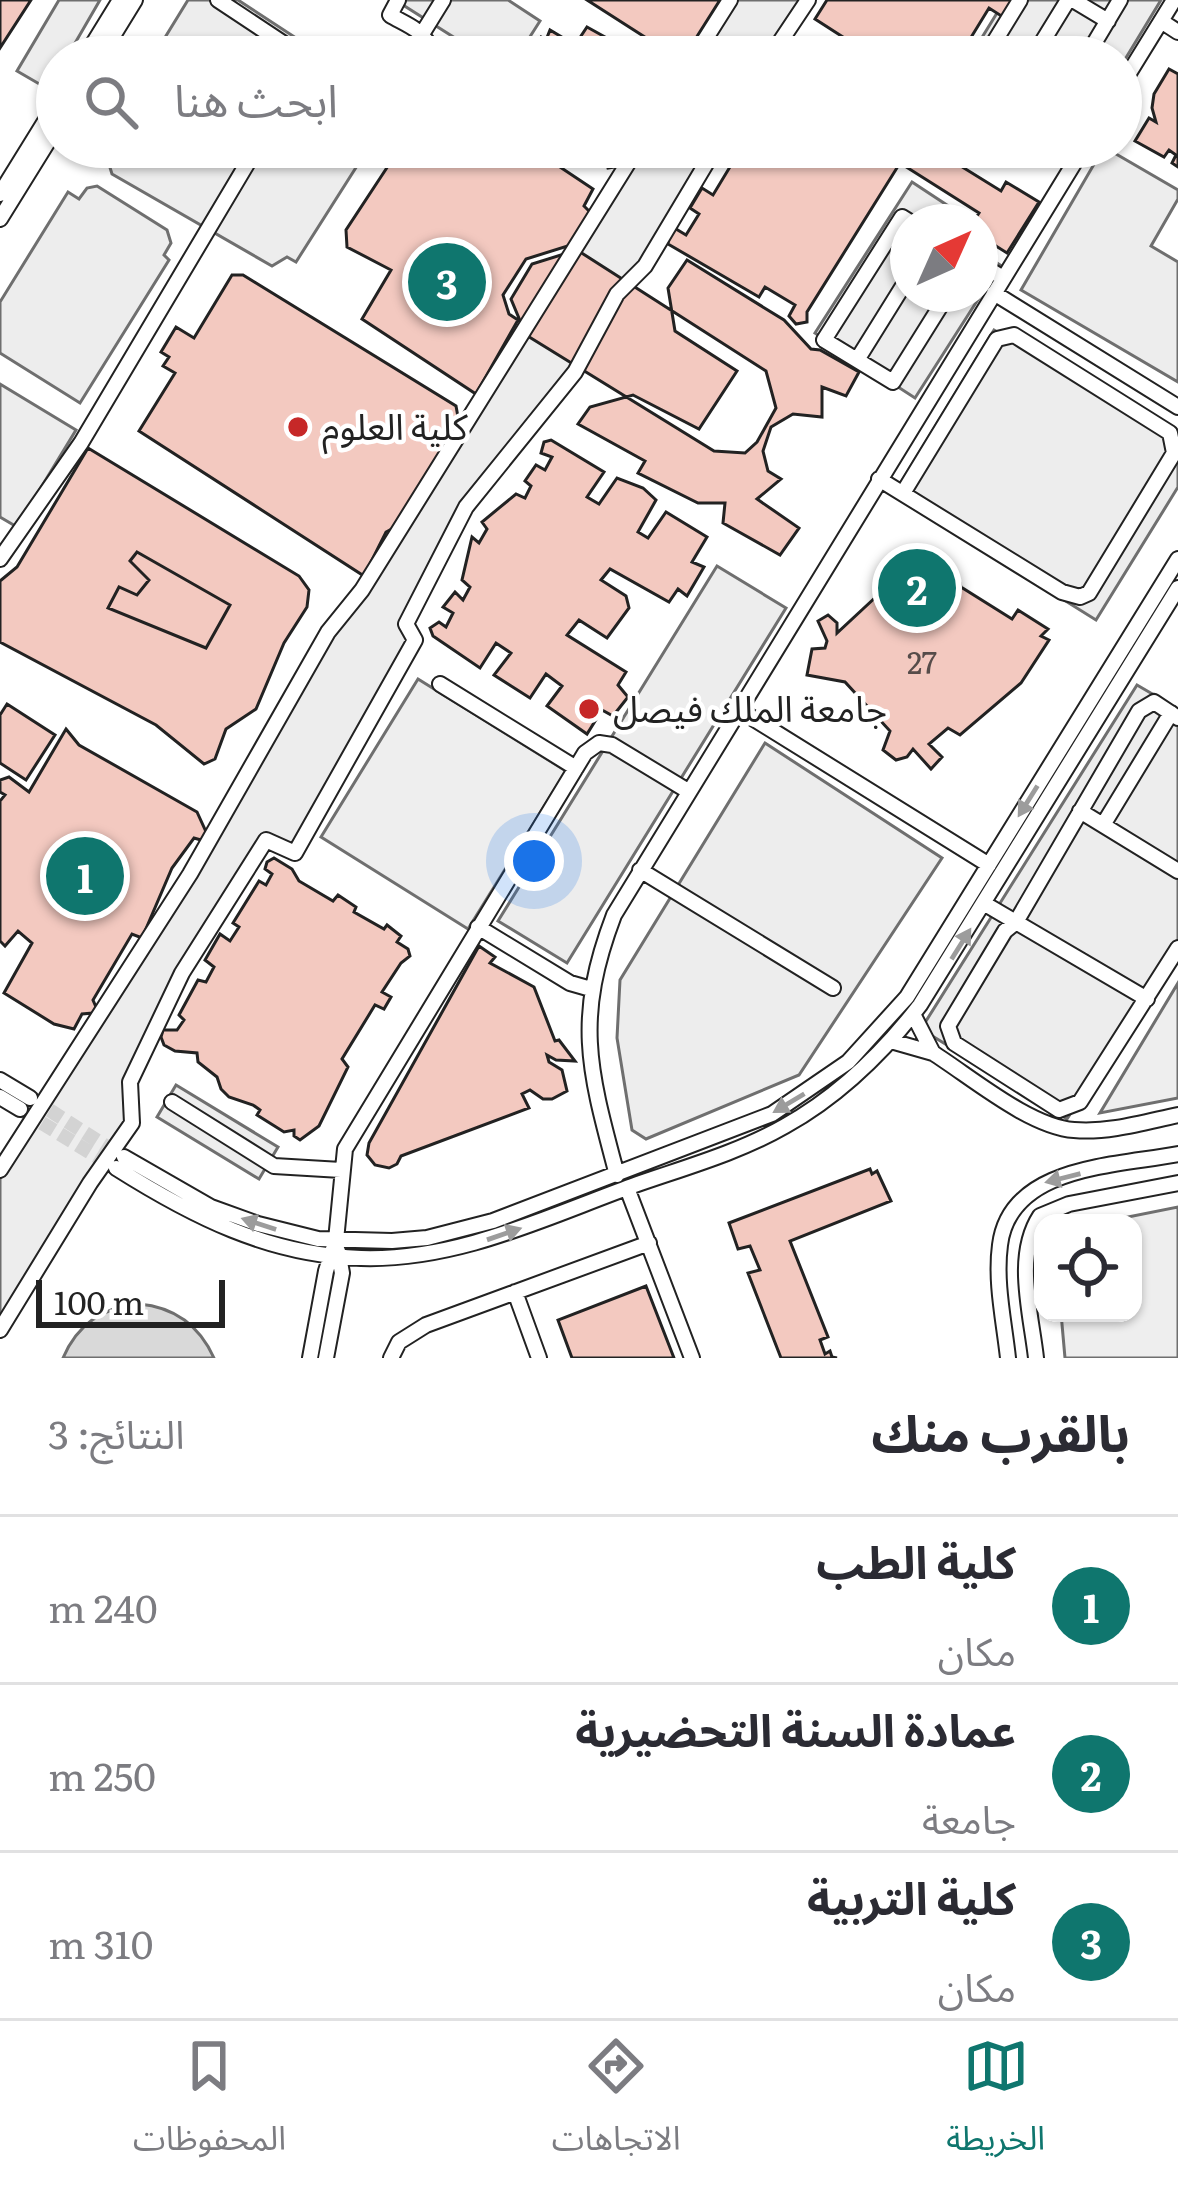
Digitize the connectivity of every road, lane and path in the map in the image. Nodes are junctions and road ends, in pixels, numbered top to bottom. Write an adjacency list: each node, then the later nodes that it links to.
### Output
1 (120, 0): 16 (street)
2 (135, 0): 17 (street)
3 (218, 0): 18 (street)
4 (398, 0): 15 (street)
5 (442, 0): 15 (street)
6 (730, 0): 19 (street)
7 (808, 0): 20 (street)
8 (1020, 0): 21 (street)
9 (1071, 0): 12 (street); 22 (street)
10 (1120, 0): 12 (street)
11 (1174, 0): 13 (street)
12 (1108, 21): 23 (street)
13 (1161, 22): 14 (street); 24 (street)
14 (1178, 32)
15 (422, 34)
16 (98, 36)
17 (113, 36)
18 (272, 36)
19 (707, 36)
20 (784, 36)
21 (998, 36)
22 (1048, 36)
23 (1099, 36)
24 (1142, 52)
25 (36, 136): 31 (street)
26 (36, 161): 32 (street)
27 (245, 168): 45 (street)
28 (625, 168): 74 (street)
29 (703, 168): 82 (street)
30 (1071, 168): 35 (street)
31 (0, 194)
32 (0, 219)
33 (890, 237): 41 (street)
34 (998, 275): 35 (street)
35 (1003, 278): 36 (street)
36 (998, 286)
37 (998, 295): 42 (street)
38 (890, 307): 41 (street)
39 (937, 312): 41 (street)
40 (982, 312): 43 (street)
41 (857, 360)
42 (1178, 406)
43 (879, 479): 44 (street); 49 (street)
44 (903, 494): 44 (street)
45 (0, 559)
46 (1178, 559): 55 (street, one-way to 55)
47 (1178, 588): 58 (street)
48 (440, 684): 51 (street)
49 (738, 709): 52 (street); 55 (street)
50 (1174, 716): 53 (street); 54 (street)
51 (576, 768): 52 (street); 60 (street)
52 (688, 791): 56 (street)
53 (1080, 811): 54 (street); 59 (street)
54 (1103, 825): 57 (street)
55 (989, 865): 76 (street, one-way to 76)
56 (640, 870): 62 (street); 63 (street)
57 (1178, 871)
58 (985, 904): 59 (street); 65 (street, one-way to 58)
59 (1016, 922): 64 (street); 64 (street)
60 (478, 927): 63 (street); 75 (street)
61 (1178, 948): 64 (street)
62 (833, 988)
63 (592, 989): 76 (street)
64 (1147, 999)
65 (913, 1014): 66 (street); 67 (street)
66 (891, 1041): 67 (street); 78 (street)
67 (934, 1053): 71 (street)
68 (0, 1080): 69 (street)
69 (0, 1097)
70 (172, 1102): 75 (street)
71 (1178, 1115)
72 (1178, 1154): 88 (street, one-way to 88)
73 (120, 1163): 80 (street)
74 (0, 1170)
75 (341, 1170): 80 (street)
76 (617, 1174): 80 (street)
77 (1178, 1183): 89 (street)
78 (627, 1188): 79 (street); 80 (street, one-way to 78)
79 (649, 1243): 81 (street); 87 (street)
80 (336, 1250): 83 (street); 84 (street)
81 (514, 1292): 85 (street); 86 (street)
82 (0, 1330)
83 (310, 1358)
84 (326, 1358)
85 (391, 1358)
86 (539, 1358)
87 (692, 1358)
88 (1008, 1358)
89 (1036, 1358)

